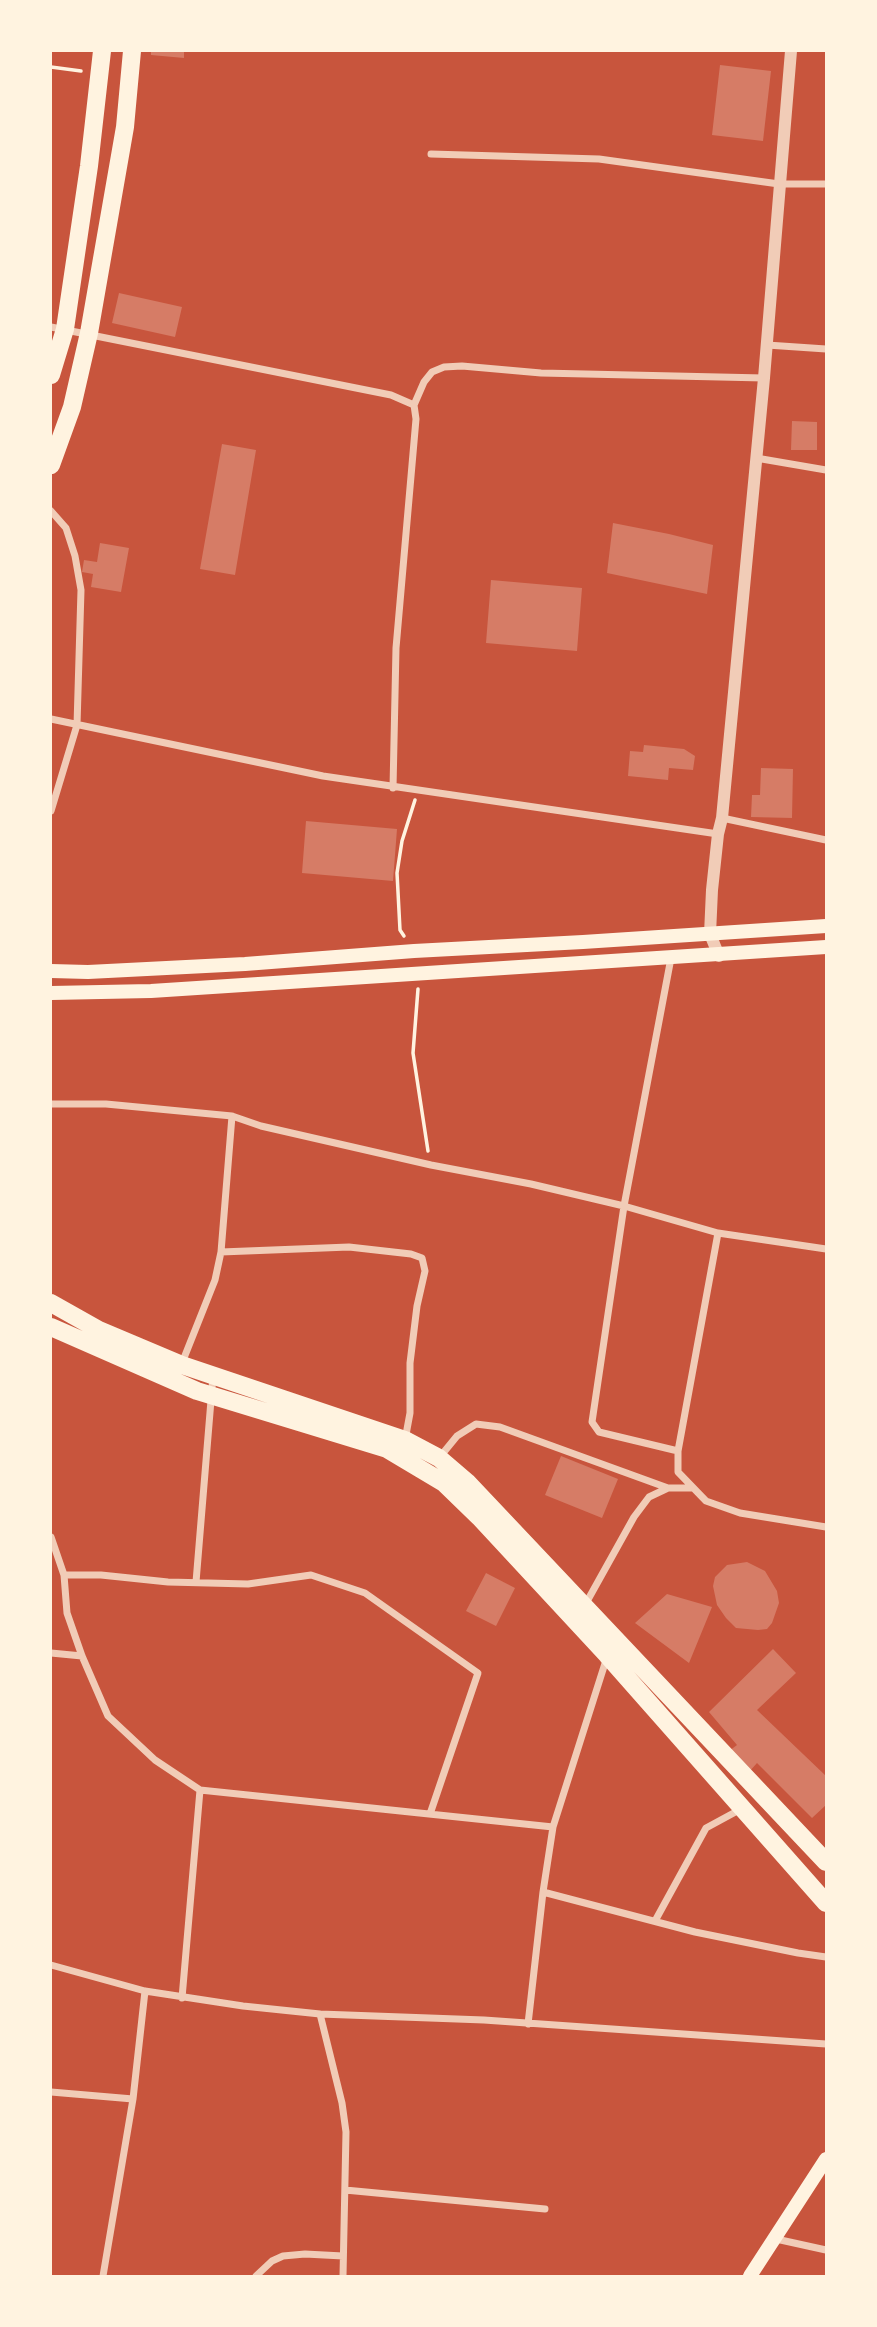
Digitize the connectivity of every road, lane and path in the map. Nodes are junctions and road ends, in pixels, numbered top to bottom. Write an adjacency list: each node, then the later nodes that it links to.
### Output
1 (102, 51): 5 (main road)
2 (132, 51): 10 (main road)
3 (791, 51): 7 (street)
4 (51, 67): 5 (path)
5 (101, 74): 9 (main road)
6 (430, 154): 7 (street)
7 (779, 184): 8 (street); 11 (street)
8 (826, 184)
9 (58, 328): 10 (street); 13 (main road)
10 (89, 333): 15 (street); 17 (main road)
11 (766, 345): 12 (street); 14 (street)
12 (826, 349)
13 (51, 375)
14 (764, 378): 15 (street); 16 (street)
15 (414, 405): 22 (street)
16 (755, 457): 18 (street); 25 (street)
17 (51, 465)
18 (826, 470)
19 (51, 511): 21 (street)
20 (51, 719): 21 (street)
21 (77, 725): 22 (street); 24 (street)
22 (393, 788): 23 (street)
23 (417, 791): 26 (street); 31 (path)
24 (51, 811)
25 (722, 818): 26 (street); 27 (street)
26 (718, 834): 29 (street)
27 (826, 840)
28 (826, 926): 29 (main road)
29 (710, 934): 31 (main road); 32 (street)
30 (826, 947): 32 (main road)
31 (414, 951): 34 (main road)
32 (719, 956): 33 (main road)
33 (671, 958): 35 (main road); 40 (street)
34 (51, 971)
35 (419, 972): 36 (main road); 39 (path)
36 (51, 993)
37 (51, 1104): 38 (street)
38 (232, 1116): 39 (street); 43 (street)
39 (430, 1165): 40 (street)
40 (624, 1206): 41 (street); 50 (street)
41 (718, 1233): 42 (street); 50 (street)
42 (826, 1249)
43 (220, 1252): 46 (street); 49 (street)
44 (51, 1303): 46 (main road)
45 (51, 1327): 48 (main road)
46 (182, 1365): 47 (main road)
47 (214, 1375): 48 (street); 49 (main road)
48 (210, 1394): 57 (street); 60 (main road)
49 (405, 1440): 51 (main road)
50 (678, 1451): 53 (street)
51 (439, 1458): 52 (street); 58 (main road)
52 (668, 1488): 53 (street); 58 (street)
53 (693, 1488): 54 (street)
54 (826, 1527)
55 (51, 1537): 56 (street)
56 (64, 1575): 57 (street); 61 (street)
57 (196, 1582): 64 (street)
58 (585, 1606): 66 (main road)
59 (51, 1653): 61 (street)
60 (607, 1655): 63 (main road); 65 (street)
61 (82, 1656): 62 (street)
62 (200, 1790): 64 (street); 73 (street)
63 (744, 1807): 68 (main road); 69 (street)
64 (430, 1814): 65 (street)
65 (553, 1827): 67 (street)
66 (826, 1862)
67 (543, 1892): 69 (street); 75 (street)
68 (826, 1903)
69 (655, 1921): 70 (street)
70 (826, 1957)
71 (51, 1965): 72 (street)
72 (145, 1990): 73 (street); 78 (street)
73 (182, 1998): 74 (street)
74 (320, 2014): 75 (street); 80 (street)
75 (528, 2024): 76 (street)
76 (826, 2044)
77 (51, 2092): 78 (street)
78 (133, 2099): 85 (street)
79 (826, 2159): 82 (main road)
80 (345, 2190): 81 (street); 84 (street)
81 (545, 2209)
82 (776, 2239): 83 (street); 88 (main road)
83 (826, 2250)
84 (343, 2256): 86 (street); 87 (street)
85 (103, 2276)
86 (256, 2276)
87 (343, 2276)
88 (750, 2276)

